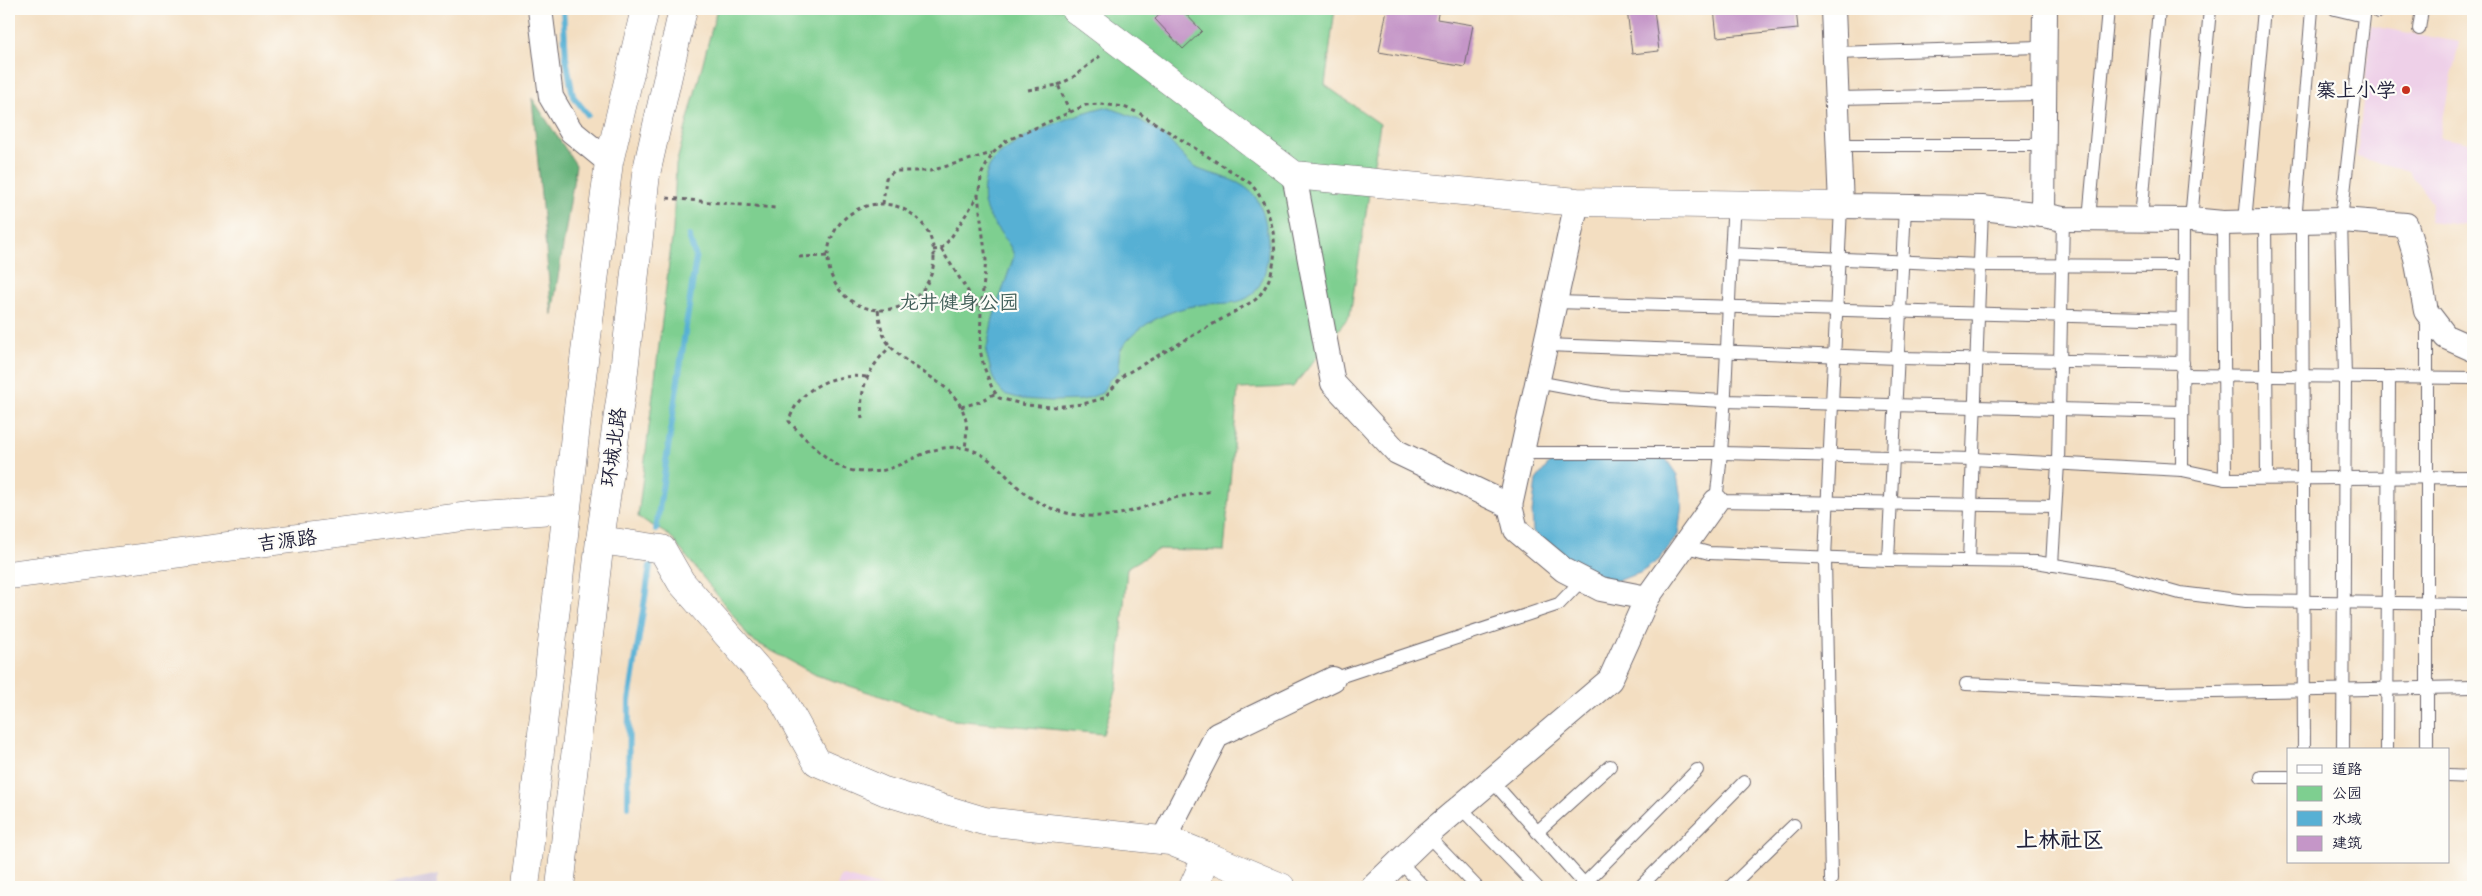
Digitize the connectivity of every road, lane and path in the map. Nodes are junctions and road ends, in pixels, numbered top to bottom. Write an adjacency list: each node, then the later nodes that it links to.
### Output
1 (540, 9): 26 (street)
2 (645, 9): 26 (street, 环城北路)
3 (683, 9): 29 (street, 环城北路)
4 (1075, 9): 15 (street)
5 (1834, 9): 17 (street)
6 (2045, 9): 16 (street)
7 (2108, 9): 38 (lane)
8 (2159, 9): 39 (lane)
9 (2210, 9): 40 (lane)
10 (2264, 9): 42 (lane)
11 (2312, 9): 43 (lane)
12 (2335, 9): 41 (lane)
13 (2422, 9): 14 (lane)
14 (2419, 29)
15 (1112, 39): 18 (path); 27 (street)
16 (2044, 47): 17 (lane); 20 (street)
17 (1835, 53): 21 (street)
18 (1058, 85): 19 (path); 22 (path)
19 (1028, 90)
20 (2044, 94): 21 (lane); 24 (street)
21 (1837, 98): 23 (street)
22 (1070, 112): 25 (path); 82 (path)
23 (1838, 145): 24 (lane); 33 (street)
24 (2044, 146): 37 (street)
25 (993, 153): 28 (path); 31 (path)
26 (609, 162): 113 (street, 环城北路)
27 (1294, 175): 30 (street); 111 (street)
28 (978, 195): 44 (path); 57 (path)
29 (644, 196): 35 (path); 115 (street, 环城北路)
30 (1577, 202): 32 (street); 54 (street)
31 (883, 204): 45 (path); 47 (path)
32 (1734, 204): 33 (street); 46 (lane)
33 (1841, 206): 34 (street); 49 (lane)
34 (1905, 207): 36 (street); 50 (lane)
35 (775, 208)
36 (1982, 208): 37 (street); 51 (lane)
37 (2053, 217): 38 (street); 53 (lane)
38 (2090, 219): 39 (street)
39 (2141, 219): 40 (street)
40 (2187, 220): 42 (street); 52 (lane)
41 (2341, 220): 43 (street); 59 (street); 76 (lane)
42 (2244, 222): 43 (street); 73 (lane); 74 (lane)
43 (2299, 222): 75 (lane)
44 (941, 249): 45 (path); 57 (path)
45 (933, 250): 56 (path)
46 (1731, 254): 49 (lane); 55 (lane)
47 (829, 256): 48 (path); 56 (path)
48 (799, 257)
49 (1838, 260): 50 (lane); 58 (lane)
50 (1902, 263): 51 (lane); 60 (lane)
51 (1980, 265): 53 (lane); 61 (lane)
52 (2182, 266): 53 (lane); 63 (lane)
53 (2062, 267): 62 (lane)
54 (1555, 302): 55 (lane); 64 (street)
55 (1727, 307): 58 (lane); 67 (lane)
56 (878, 310): 65 (path)
57 (980, 310): 82 (path)
58 (1836, 310): 60 (lane); 68 (lane)
59 (2426, 311): 66 (street); 79 (lane)
60 (1899, 312): 61 (lane); 69 (lane)
61 (1978, 314): 62 (lane); 70 (lane)
62 (2060, 316): 63 (lane); 71 (lane)
63 (2182, 319): 72 (lane)
64 (1546, 345): 67 (lane); 81 (street)
65 (891, 346): 78 (path); 86 (path)
66 (2473, 349)
67 (1726, 351): 68 (lane); 83 (lane)
68 (1834, 355): 69 (lane); 84 (lane)
69 (1898, 358): 70 (lane); 85 (lane)
70 (1976, 360): 71 (lane); 87 (lane)
71 (2060, 361): 72 (lane); 88 (lane)
72 (2182, 369): 73 (lane); 89 (lane)
73 (2225, 376): 74 (lane); 105 (lane)
74 (2266, 376): 75 (lane); 101 (lane)
75 (2303, 376): 76 (lane); 102 (lane)
76 (2345, 377): 77 (lane); 103 (lane)
77 (2389, 377): 79 (lane); 104 (lane)
78 (866, 378): 90 (path); 91 (path)
79 (2427, 378): 80 (lane); 99 (lane)
80 (2473, 378)
81 (1537, 382): 83 (lane); 92 (street)
82 (996, 393): 86 (path)
83 (1724, 401): 84 (lane); 93 (lane)
84 (1832, 403): 85 (lane); 94 (lane)
85 (1895, 404): 87 (lane); 95 (lane)
86 (961, 407): 91 (path)
87 (1974, 407): 88 (lane); 96 (lane)
88 (2059, 410): 89 (lane); 97 (lane)
89 (2182, 412): 98 (lane)
90 (862, 419)
91 (965, 448): 106 (path)
92 (1522, 453): 93 (lane); 111 (street)
93 (1722, 454): 94 (lane); 107 (lane)
94 (1830, 456): 95 (lane); 108 (lane)
95 (1893, 457): 96 (lane); 109 (lane)
96 (1972, 459): 97 (lane); 110 (lane)
97 (2058, 463): 98 (lane); 112 (lane)
98 (2182, 470): 105 (lane)
99 (2427, 477): 100 (lane); 104 (lane); 127 (lane)
100 (2473, 477)
101 (2267, 478): 102 (lane); 105 (lane)
102 (2302, 478): 103 (lane); 124 (lane)
103 (2344, 478): 104 (lane); 125 (lane)
104 (2389, 478): 126 (lane)
105 (2225, 479)
106 (1213, 491)
107 (1716, 501): 108 (lane); 116 (street)
108 (1828, 501): 109 (lane); 117 (lane)
109 (1891, 502): 110 (lane); 118 (lane)
110 (1971, 504): 112 (lane); 119 (lane)
111 (1510, 506): 122 (street)
112 (2055, 506): 120 (lane)
113 (566, 509): 114 (street, 环城北路); 121 (street, 吉源路)
114 (563, 537): 115 (street); 157 (street, 环城北路)
115 (600, 540): 152 (street); 158 (street, 环城北路)
116 (1683, 546): 117 (lane); 123 (street)
117 (1825, 558): 118 (lane); 155 (lane)
118 (1888, 560): 119 (lane)
119 (1969, 561): 120 (lane)
120 (2052, 565): 124 (lane)
121 (9, 575)
122 (1582, 579): 123 (street); 129 (lane)
123 (1647, 598): 146 (street)
124 (2302, 601): 125 (lane); 135 (lane)
125 (2344, 602): 126 (lane); 133 (lane)
126 (2387, 602): 127 (lane); 134 (lane)
127 (2428, 603): 128 (lane); 132 (lane)
128 (2473, 604)
129 (1333, 679): 152 (street)
130 (1966, 684): 135 (lane)
131 (2473, 687): 132 (lane)
132 (2428, 688): 134 (lane); 139 (lane)
133 (2344, 689): 134 (lane); 135 (lane); 137 (lane)
134 (2388, 689): 138 (lane)
135 (2303, 690): 136 (lane)
136 (2304, 748)
137 (2343, 748)
138 (2387, 748)
139 (2427, 748)
140 (1610, 766): 150 (lane)
141 (1697, 770): 156 (lane)
142 (2450, 776): 145 (lane)
143 (2261, 777): 144 (lane)
144 (2287, 777)
145 (2473, 777)
146 (1492, 781): 148 (street); 150 (lane)
147 (1744, 782): 165 (lane)
148 (1460, 807): 151 (street); 164 (lane)
149 (1794, 824): 166 (lane)
150 (1537, 832): 156 (lane)
151 (1427, 835): 154 (street); 163 (lane)
152 (1164, 840): 153 (street)
153 (1207, 856): 159 (street); 160 (street)
154 (1399, 861): 161 (street); 162 (lane)
155 (1831, 880)
156 (1586, 886)
157 (525, 887)
158 (560, 887)
159 (1193, 887)
160 (1281, 887)
161 (1373, 887)
162 (1424, 887)
163 (1477, 887)
164 (1537, 887)
165 (1640, 887)
166 (1730, 887)

